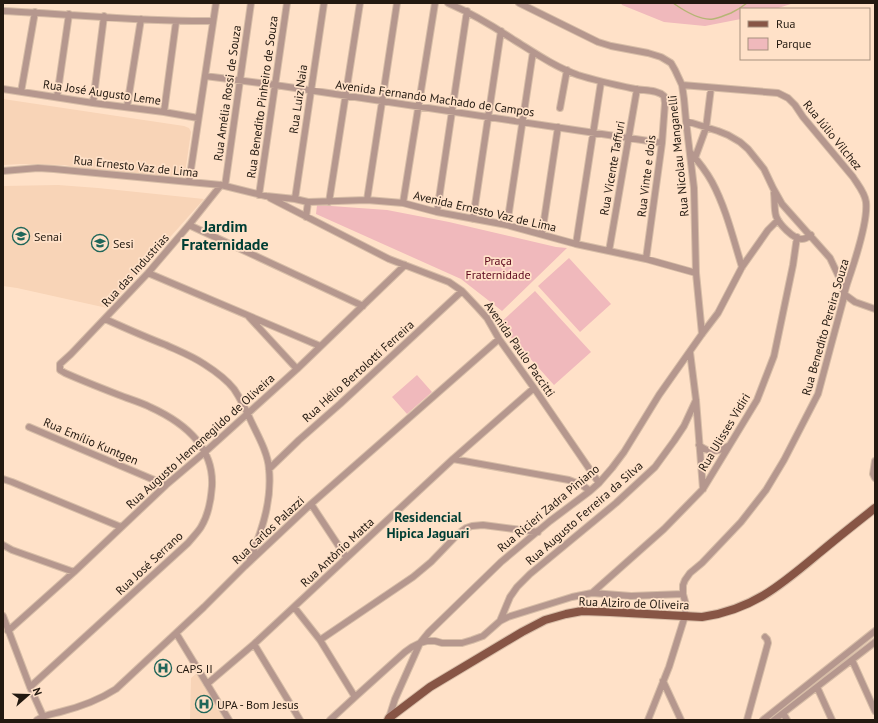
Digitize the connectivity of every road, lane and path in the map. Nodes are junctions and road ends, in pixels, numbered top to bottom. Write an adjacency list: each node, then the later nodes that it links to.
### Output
1 (216, 3): 16 (street)
2 (251, 3): 22 (street, Rua Amélia Rossi de Souza)
3 (287, 3): 24 (street, Rua Benedito Pinheiro de Souza)
4 (324, 3): 29 (street, Rua Luiz Naia)
5 (360, 3): 31 (street)
6 (397, 3): 33 (street)
7 (435, 3): 36 (street)
8 (448, 3): 11 (street)
9 (519, 3): 25 (street, Rua Nicolau Manganelli)
10 (3, 10): 12 (street)
11 (467, 11): 18 (street); 39 (street)
12 (35, 12): 13 (street); 30 (street)
13 (69, 14): 14 (street); 32 (street)
14 (104, 16): 15 (street); 34 (street)
15 (140, 19): 17 (street); 35 (street)
16 (213, 21): 17 (street); 21 (street)
17 (176, 22): 38 (street)
18 (501, 31): 19 (street); 40 (street)
19 (533, 52): 20 (street); 43 (street)
20 (567, 70): 23 (street); 37 (street)
21 (205, 76): 22 (street, Avenida Fernando Machado de Campos); 41 (street)
22 (240, 80): 24 (street, Avenida Fernando Machado de Campos); 53 (street, Rua Amélia Rossi de Souza)
23 (602, 82): 28 (street); 46 (street)
24 (275, 85): 29 (street, Avenida Fernando Machado de Campos); 55 (street, Rua Benedito Pinheiro de Souza)
25 (682, 85): 26 (street); 42 (street, Rua Nicolau Manganelli)
26 (711, 88): 45 (street); 64 (street, Rua Júlio Vilchez)
27 (3, 89): 30 (street, Rua José Augusto Leme)
28 (638, 89): 47 (street, Rua Vicente Taffuri); 48 (street, Rua Vinte e dois)
29 (311, 90): 31 (street, Avenida Fernando Machado de Campos); 57 (street, Rua Luiz Naia)
30 (21, 92): 32 (street, Rua José Augusto Leme)
31 (346, 96): 33 (street, Avenida Fernando Machado de Campos); 61 (street)
32 (57, 97): 34 (street, Rua José Augusto Leme)
33 (382, 102): 36 (street, Avenida Fernando Machado de Campos); 58 (street)
34 (93, 103): 35 (street, Rua José Augusto Leme)
35 (127, 107): 38 (street, Rua José Augusto Leme)
36 (418, 107): 39 (street, Avenida Fernando Machado de Campos); 62 (street)
37 (560, 108)
38 (164, 112): 41 (street, Rua José Augusto Leme)
39 (452, 112): 40 (street, Avenida Fernando Machado de Campos); 65 (street)
40 (488, 117): 43 (street, Avenida Fernando Machado de Campos); 67 (street)
41 (198, 118): 52 (street)
42 (686, 121): 45 (street); 49 (street, Rua Nicolau Manganelli)
43 (523, 122): 44 (street, Avenida Fernando Machado de Campos); 70 (street)
44 (558, 127): 46 (street, Avenida Fernando Machado de Campos); 71 (street)
45 (706, 128): 50 (street); 54 (street)
46 (593, 133): 47 (street, Avenida Fernando Machado de Campos); 74 (street)
47 (628, 138): 48 (street, Avenida Fernando Machado de Campos); 75 (street, Rua Vicente Taffuri)
48 (662, 143): 76 (street, Rua Vinte e dois)
49 (690, 152): 50 (street); 80 (street, Rua Nicolau Manganelli)
50 (695, 158): 78 (street)
51 (3, 171): 52 (street, Rua Ernesto Vaz de Lima)
52 (189, 182): 53 (street, Rua Ernesto Vaz de Lima)
53 (223, 186): 55 (street, Rua Ernesto Vaz de Lima); 69 (street, Rua das Industrias)
54 (773, 188): 59 (street); 63 (street)
55 (259, 195): 56 (street, Rua Ernesto Vaz de Lima)
56 (266, 196): 57 (street, Avenida Ernesto Vaz de Lima); 66 (street, Avenida Paulo Paccitti)
57 (295, 199): 60 (street, Avenida Ernesto Vaz de Lima)
58 (367, 200): 61 (street, Avenida Ernesto Vaz de Lima); 62 (street, Avenida Ernesto Vaz de Lima)
59 (775, 201): 63 (street); 68 (street)
60 (308, 202): 61 (street, Avenida Ernesto Vaz de Lima); 66 (street)
61 (329, 202)
62 (404, 203): 65 (street, Avenida Ernesto Vaz de Lima)
63 (782, 204): 72 (street)
64 (866, 210): 82 (street, Rua Benedito Pereira Souza)
65 (437, 212): 67 (street, Avenida Ernesto Vaz de Lima)
66 (306, 217): 77 (street, Avenida Paulo Paccitti)
67 (473, 219): 70 (street, Avenida Ernesto Vaz de Lima)
68 (778, 220): 73 (street); 78 (street, Rua Ricieri Zadra Piniano)
69 (189, 225): 79 (street, Rua das Industrias); 83 (street)
70 (507, 225): 71 (street, Avenida Ernesto Vaz de Lima)
71 (542, 234): 74 (street, Avenida Ernesto Vaz de Lima)
72 (811, 235): 73 (street); 82 (street)
73 (797, 238): 98 (street, Rua Ulisses Vidiri)
74 (576, 244): 75 (street, Avenida Ernesto Vaz de Lima)
75 (609, 251): 76 (street, Avenida Ernesto Vaz de Lima)
76 (646, 259): 80 (street, Avenida Ernesto Vaz de Lima)
77 (405, 265): 81 (street, Avenida Paulo Paccitti); 83 (street, Rua Augusto Hemenegildo de Oliveira)
78 (742, 267): 87 (street, Rua Ricieri Zadra Piniano)
79 (148, 273): 85 (street); 86 (street, Rua das Industrias)
80 (696, 273): 87 (street, Rua Nicolau Manganelli)
81 (462, 291): 88 (street, Avenida Paulo Paccitti); 102 (street, Rua Hélio Bertolotti Ferreira)
82 (844, 294): 84 (street); 118 (street, Rua Benedito Pereira Souza)
83 (363, 306): 89 (street, Rua Augusto Hemenegildo de Oliveira)
84 (875, 309)
85 (246, 315): 89 (street); 92 (street)
86 (105, 319): 91 (street, Rua das Industrias); 95 (street)
87 (702, 334): 90 (street, Rua Ricieri Zadra Piniano)
88 (499, 339): 93 (street, Avenida Paulo Paccitti); 109 (street, Rua Carlos Palazzi)
89 (320, 346): 92 (street, Rua Augusto Hemenegildo de Oliveira)
90 (690, 352): 94 (street); 105 (street, Rua Ricieri Zadra Piniano)
91 (60, 364): 99 (street, Rua José Serrano)
92 (297, 369): 95 (street, Rua Augusto Hemenegildo de Oliveira)
93 (534, 388): 100 (street, Rua Antônio Matta); 105 (street, Avenida Paulo Paccitti)
94 (696, 400): 97 (street); 122 (street, Rua Augusto Ferreira da Silva)
95 (247, 413): 99 (street, Rua Augusto Hemenegildo de Oliveira); 102 (street)
96 (29, 427): 106 (street, Rua Emílio Kuntgen)
97 (699, 445): 98 (street); 107 (street)
98 (730, 445): 107 (street, Rua Ulisses Vidiri)
99 (205, 452): 106 (street, Rua Augusto Hemenegildo de Oliveira); 134 (street, Rua José Serrano)
100 (453, 459): 108 (street); 114 (street, Rua Antônio Matta)
101 (875, 461): 103 (street)
102 (269, 469): 115 (street)
103 (875, 478)
104 (3, 479): 111 (street)
105 (599, 483): 108 (street, Rua Ricieri Zadra Piniano)
106 (166, 485): 111 (street, Rua Augusto Hemenegildo de Oliveira)
107 (703, 489): 117 (street, Rua Ulisses Vidiri)
108 (590, 491): 112 (street, Rua Ricieri Zadra Piniano)
109 (311, 504): 114 (street); 115 (street, Rua Carlos Palazzi)
110 (875, 508): 121 (main road, Rua Alziro de Oliveira)
111 (121, 527): 116 (street, Rua Augusto Hemenegildo de Oliveira)
112 (538, 532): 127 (street); 129 (street, Rua Ricieri Zadra Piniano)
113 (3, 546): 116 (street)
114 (346, 558): 119 (street, Rua Antônio Matta)
115 (245, 566): 125 (street, Rua Carlos Palazzi)
116 (74, 572): 123 (street, Rua Augusto Hemenegildo de Oliveira)
117 (592, 593): 118 (street); 122 (street)
118 (683, 594): 121 (street, Rua Benedito Pereira Souza)
119 (294, 607): 127 (street); 130 (street, Rua Antônio Matta)
120 (3, 616): 123 (street)
121 (685, 616): 132 (street, Rua Benedito Pereira Souza); 140 (main road, Rua Alziro de Oliveira)
122 (500, 621): 129 (street)
123 (8, 630): 134 (street)
124 (875, 631): 148 (street)
125 (176, 633): 133 (street); 139 (street, Rua Carlos Palazzi)
126 (765, 637): 147 (street)
127 (320, 640): 136 (street)
128 (875, 642): 131 (street)
129 (420, 643): 136 (street); 140 (street, Rua Ricieri Zadra Piniano)
130 (254, 644): 133 (street, Rua Antônio Matta); 143 (street)
131 (852, 660): 135 (street); 137 (street)
132 (663, 681): 145 (street, Rua Benedito Pereira Souza); 146 (street)
133 (207, 684): 142 (street)
134 (30, 687): 139 (street)
135 (817, 687): 138 (street); 151 (street)
136 (355, 697): 144 (street)
137 (875, 711)
138 (783, 713): 149 (street); 150 (street)
139 (42, 716): 141 (street)
140 (388, 719)
141 (36, 720)
142 (229, 720)
143 (300, 720)
144 (330, 720)
145 (648, 720)
146 (681, 720)
147 (747, 720)
148 (763, 720)
149 (774, 720)
150 (786, 720)
151 (832, 720)

